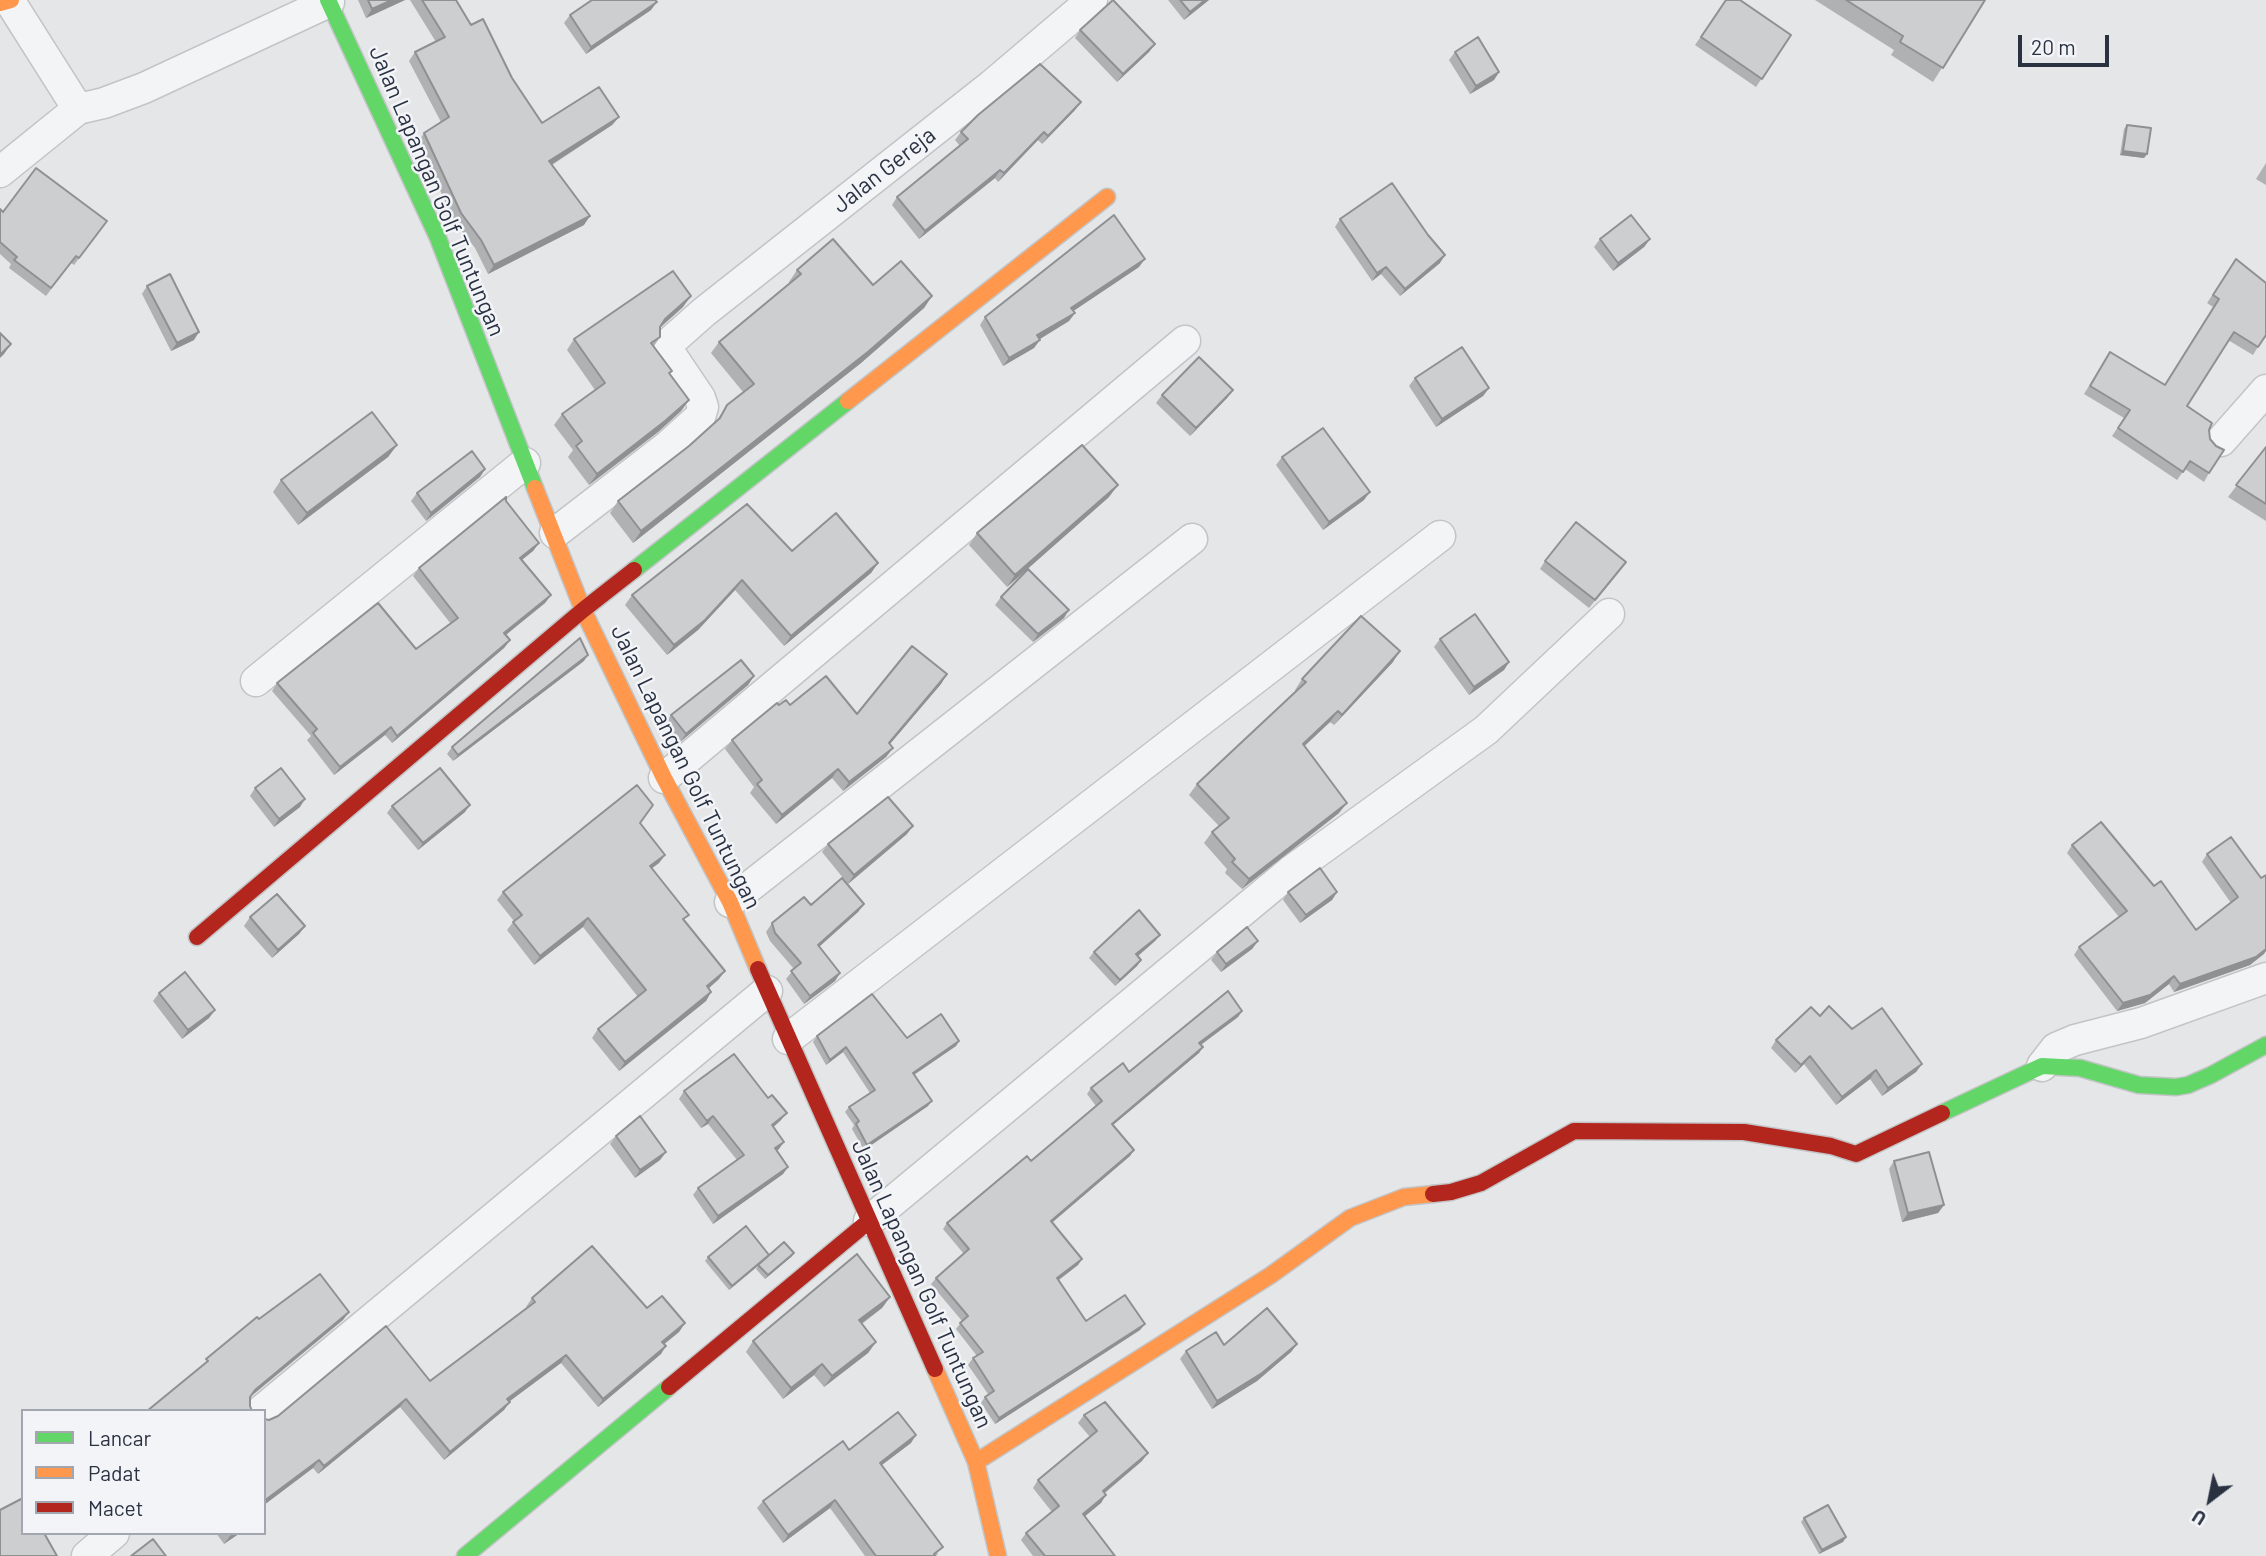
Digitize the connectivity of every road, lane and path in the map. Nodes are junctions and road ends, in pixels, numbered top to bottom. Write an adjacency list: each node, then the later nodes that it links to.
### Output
1 (10, 0): 4 (main road); 5 (street)
2 (1092, 0): 12 (street, Jalan Gereja)
3 (329, 1): 5 (street); 11 (main road, Jalan Lapangan Golf Tuntungan)
4 (0, 3)
5 (78, 109): 6 (street)
6 (0, 172)
7 (1107, 197): 15 (main road)
8 (1185, 341): 18 (street)
9 (2266, 390): 10 (street)
10 (2221, 441)
11 (525, 463): 12 (main road, Jalan Lapangan Golf Tuntungan); 17 (street)
12 (555, 533): 15 (main road, Jalan Lapangan Golf Tuntungan)
13 (1440, 536): 23 (street)
14 (1192, 539): 19 (street)
15 (583, 610): 18 (main road, Jalan Lapangan Golf Tuntungan); 20 (main road)
16 (1609, 614): 26 (street)
17 (256, 681)
18 (664, 778): 19 (main road, Jalan Lapangan Golf Tuntungan)
19 (730, 902): 22 (main road, Jalan Lapangan Golf Tuntungan)
20 (197, 937)
21 (2266, 978): 25 (street)
22 (767, 991): 23 (main road, Jalan Lapangan Golf Tuntungan); 27 (street)
23 (788, 1038): 26 (main road, Jalan Lapangan Golf Tuntungan)
24 (2266, 1045): 25 (main road)
25 (2042, 1066): 28 (main road)
26 (869, 1221): 28 (main road, Jalan Lapangan Golf Tuntungan); 31 (main road)
27 (263, 1409)
28 (976, 1462): 32 (main road, Jalan Lapangan Golf Tuntungan)
29 (112, 1535): 30 (street)
30 (87, 1556)
31 (465, 1556)
32 (998, 1556)

